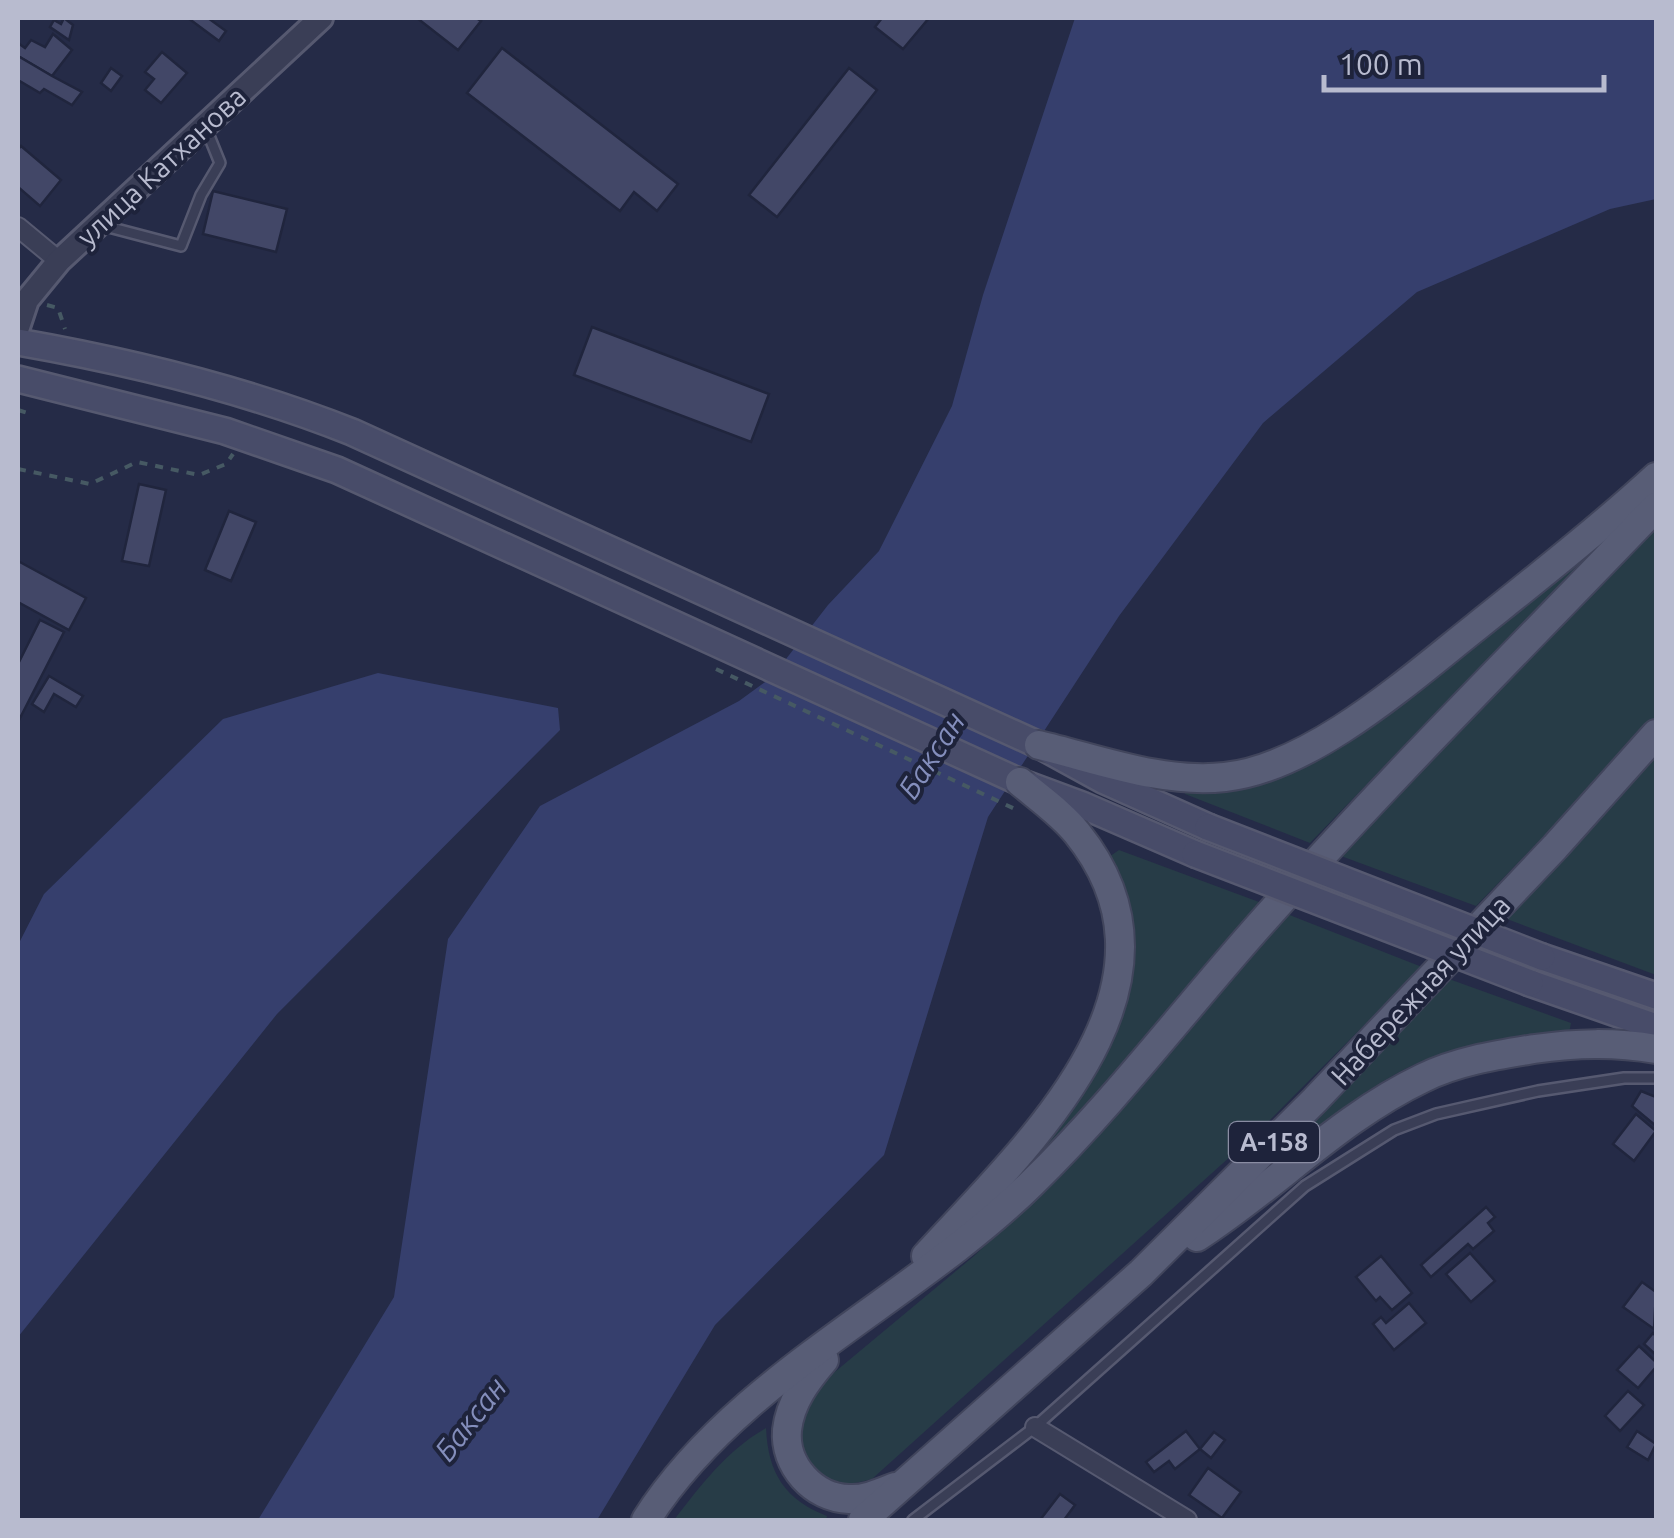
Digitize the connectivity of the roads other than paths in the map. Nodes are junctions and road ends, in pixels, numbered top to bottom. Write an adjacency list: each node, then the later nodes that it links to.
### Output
1 (321, 18): 2 (street, улица Катханова)
2 (205, 126): 3 (street, улица Катханова); 3 (lane)
3 (99, 224): 5 (street, улица Катханова)
4 (18, 227): 5 (street)
5 (59, 261): 6 (street, улица Катханова)
6 (18, 328)
7 (18, 342): 12 (main road)
8 (18, 379): 13 (main road)
9 (1656, 477): 12 (main road)
10 (1656, 507): 19 (main road)
11 (1656, 734): 18 (main road, Набережная улица / А-158)
12 (1039, 744): 14 (main road, bridge)
13 (1012, 792): 15 (main road, bridge); 19 (main road)
14 (1656, 996)
15 (1656, 1027)
16 (1656, 1049): 18 (main road)
17 (1656, 1078): 21 (lane)
18 (1141, 1272): 22 (main road, Набережная улица / А-158)
19 (892, 1294): 20 (main road)
20 (849, 1327): 22 (main road); 23 (main road)
21 (1035, 1427): 25 (lane); 26 (street)
22 (901, 1484): 24 (main road, Набережная улица / А-158)
23 (646, 1520)
24 (863, 1520)
25 (912, 1520)
26 (1187, 1520)

